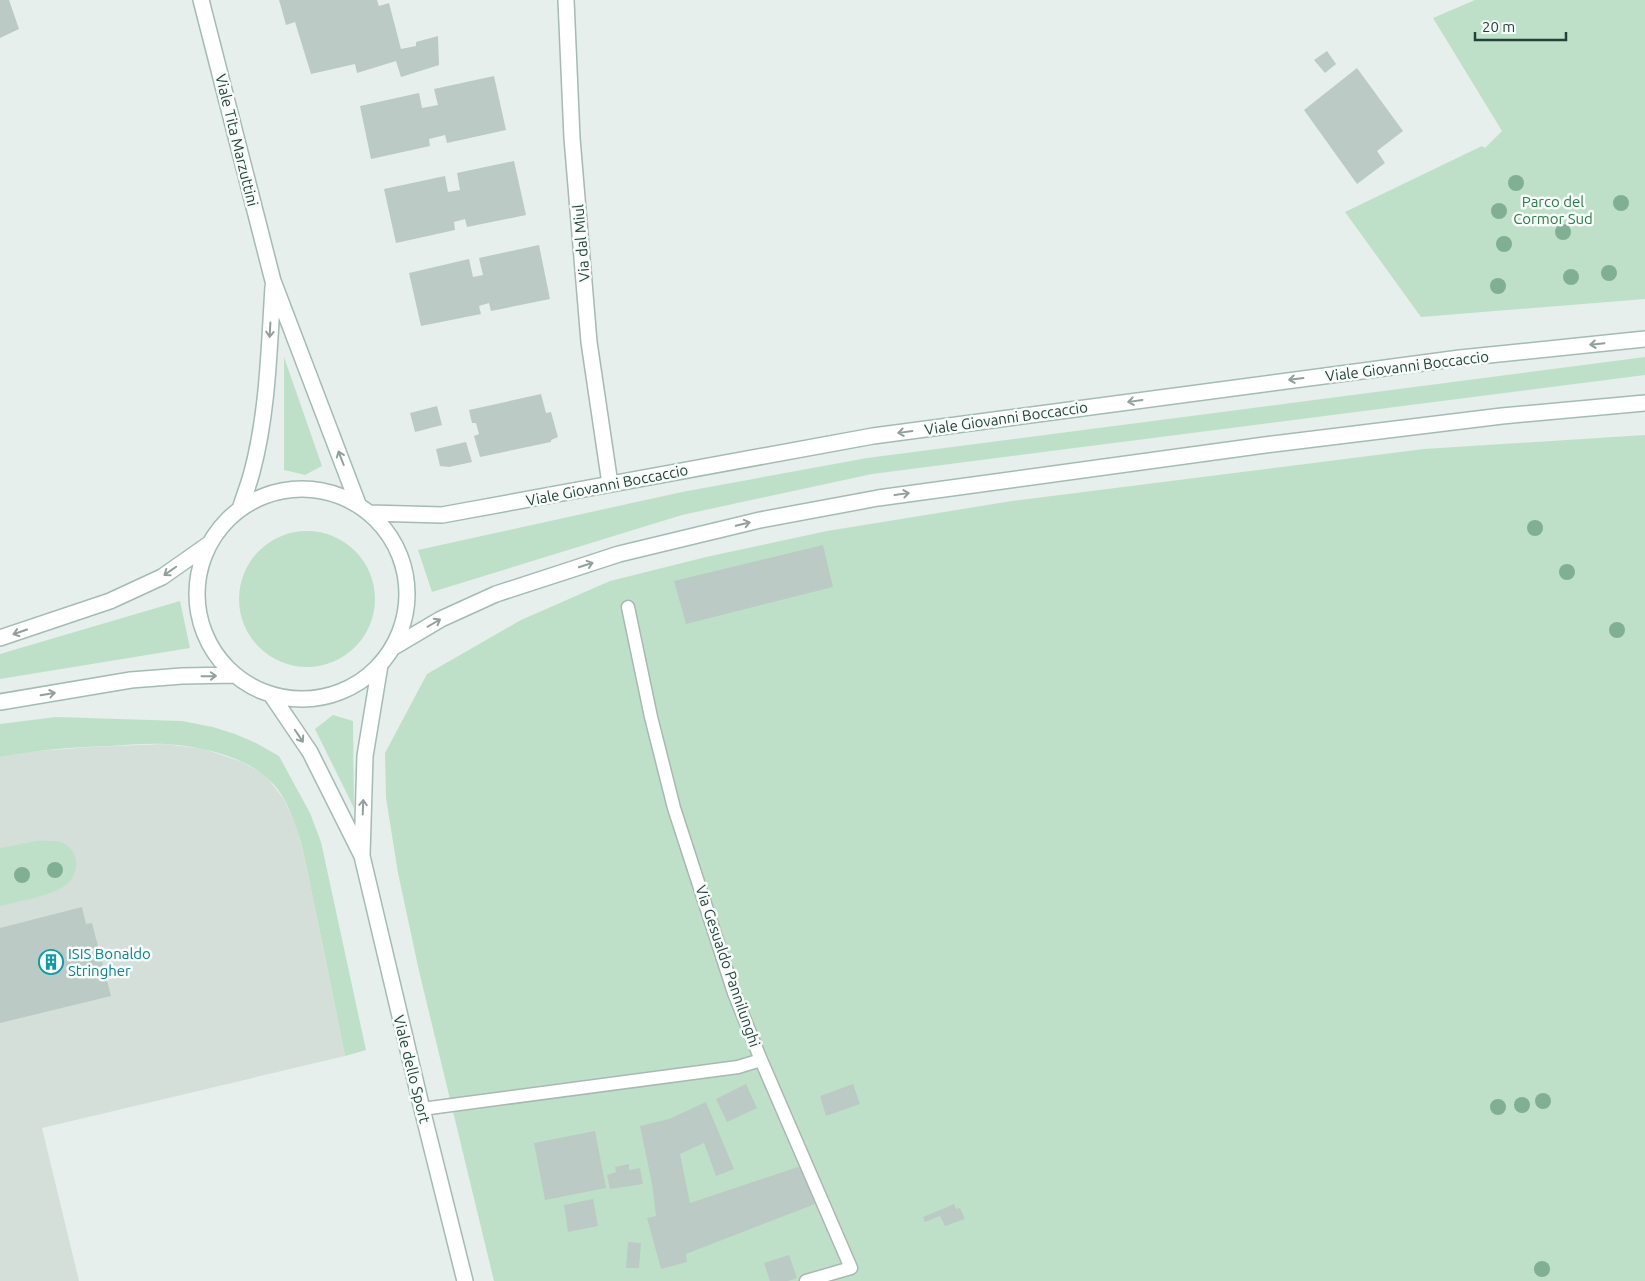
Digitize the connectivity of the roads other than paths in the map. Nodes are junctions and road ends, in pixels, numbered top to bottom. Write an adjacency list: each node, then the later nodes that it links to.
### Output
1 (201, 0): 3 (main road, Viale Tita Marzuttini)
2 (566, 0): 6 (main road, Via dal Miul)
3 (273, 281): 7 (main road, Viale Tita Marzuttini, one-way to 3); 8 (main road, Viale Tita Marzuttini, one-way to 8)
4 (1645, 339): 6 (main road, Viale Giovanni Boccaccio, one-way to 6)
5 (1645, 402): 12 (main road, one-way to 5)
6 (610, 484): 7 (main road, Viale Giovanni Boccaccio)
7 (364, 508): 8 (main road, Viale Giovanni Boccaccio); 12 (main road)
8 (240, 509): 9 (main road)
9 (210, 544): 11 (main road, one-way to 11); 14 (main road)
10 (628, 607): 18 (lane, Via Gesualdo Pannilunghi)
11 (0, 638)
12 (392, 648): 13 (main road)
13 (380, 665): 15 (main road); 17 (main road, Viale dello Sport, one-way to 13)
14 (235, 675): 15 (main road); 16 (main road, one-way to 14)
15 (272, 696): 17 (main road, Viale dello Sport, one-way to 17)
16 (0, 702)
17 (362, 856): 19 (main road, Viale dello Sport)
18 (761, 1060): 19 (lane); 21 (lane, Via Gesualdo Pannilunghi)
19 (422, 1109): 20 (main road, Viale dello Sport)
20 (465, 1281)
21 (806, 1281)

